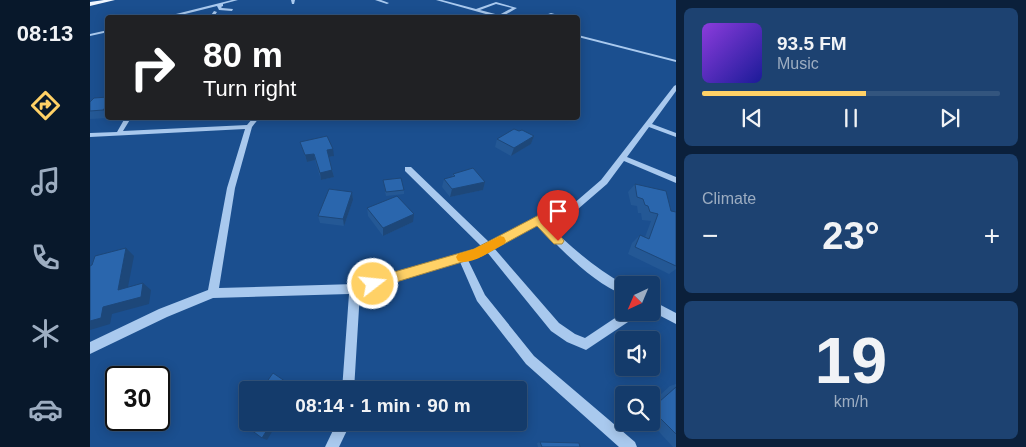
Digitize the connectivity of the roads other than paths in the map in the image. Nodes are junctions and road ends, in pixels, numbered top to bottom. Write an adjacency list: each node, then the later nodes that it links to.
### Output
1 (113, 0): 5 (main road)
2 (236, 0): 6 (street)
3 (378, 0): 7 (street)
4 (438, 0): 11 (street)
5 (91, 1)
6 (224, 3): 8 (street); 9 (street)
7 (387, 3)
8 (200, 9): 9 (street); 12 (street)
9 (220, 9): 10 (street); 13 (street)
10 (232, 10)
11 (477, 10): 16 (street); 17 (street)
12 (184, 12): 13 (street); 14 (street)
13 (215, 12): 15 (street)
14 (173, 15)
15 (213, 15)
16 (496, 15)
17 (502, 15)
18 (105, 32): 19 (street)
19 (90, 35)
20 (580, 37): 21 (street)
21 (676, 61)
22 (676, 86): 25 (street)
23 (127, 120): 27 (street)
24 (254, 120): 26 (street)
25 (647, 124): 29 (street); 30 (street)
26 (249, 127): 27 (street); 38 (street)
27 (119, 133): 28 (street)
28 (90, 135)
29 (676, 135)
30 (622, 158): 32 (street); 33 (street)
31 (408, 169): 34 (street)
32 (676, 180)
33 (539, 220): 34 (street); 36 (street)
34 (488, 247): 35 (street); 41 (street)
35 (462, 257): 37 (street); 46 (street)
36 (615, 284)
37 (355, 289): 38 (street); 43 (street)
38 (213, 293): 42 (street)
39 (660, 310): 40 (street)
40 (676, 319)
41 (619, 321)
42 (90, 348)
43 (349, 381)
44 (340, 431): 45 (street)
45 (332, 447)
46 (630, 447)

